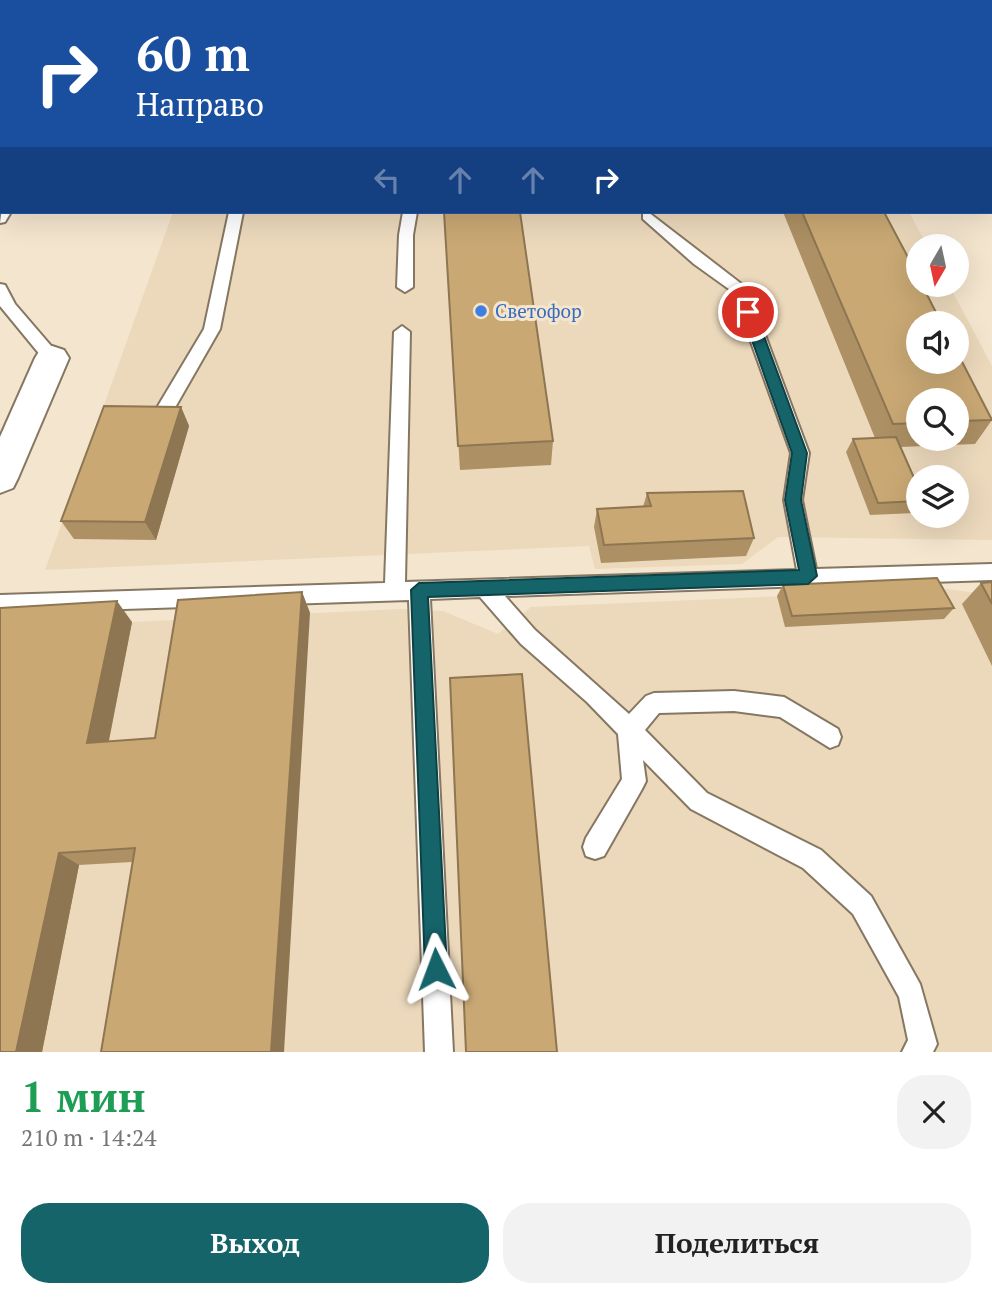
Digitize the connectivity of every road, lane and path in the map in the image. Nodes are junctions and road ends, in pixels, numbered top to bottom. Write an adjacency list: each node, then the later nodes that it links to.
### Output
1 (236, 214): 8 (lane)
2 (410, 214): 4 (lane)
3 (648, 216): 11 (lane)
4 (405, 287)
5 (0, 289): 7 (lane)
6 (402, 332): 13 (lane)
7 (52, 358): 9 (street)
8 (167, 406)
9 (0, 478)
10 (992, 572): 11 (lane)
11 (808, 576): 12 (lane)
12 (484, 587): 13 (lane); 15 (lane)
13 (407, 590): 14 (lane); 18 (lane)
14 (0, 604)
15 (629, 731): 16 (lane); 17 (lane); 19 (lane)
16 (830, 737)
17 (595, 847)
18 (439, 1052)
19 (916, 1052)

